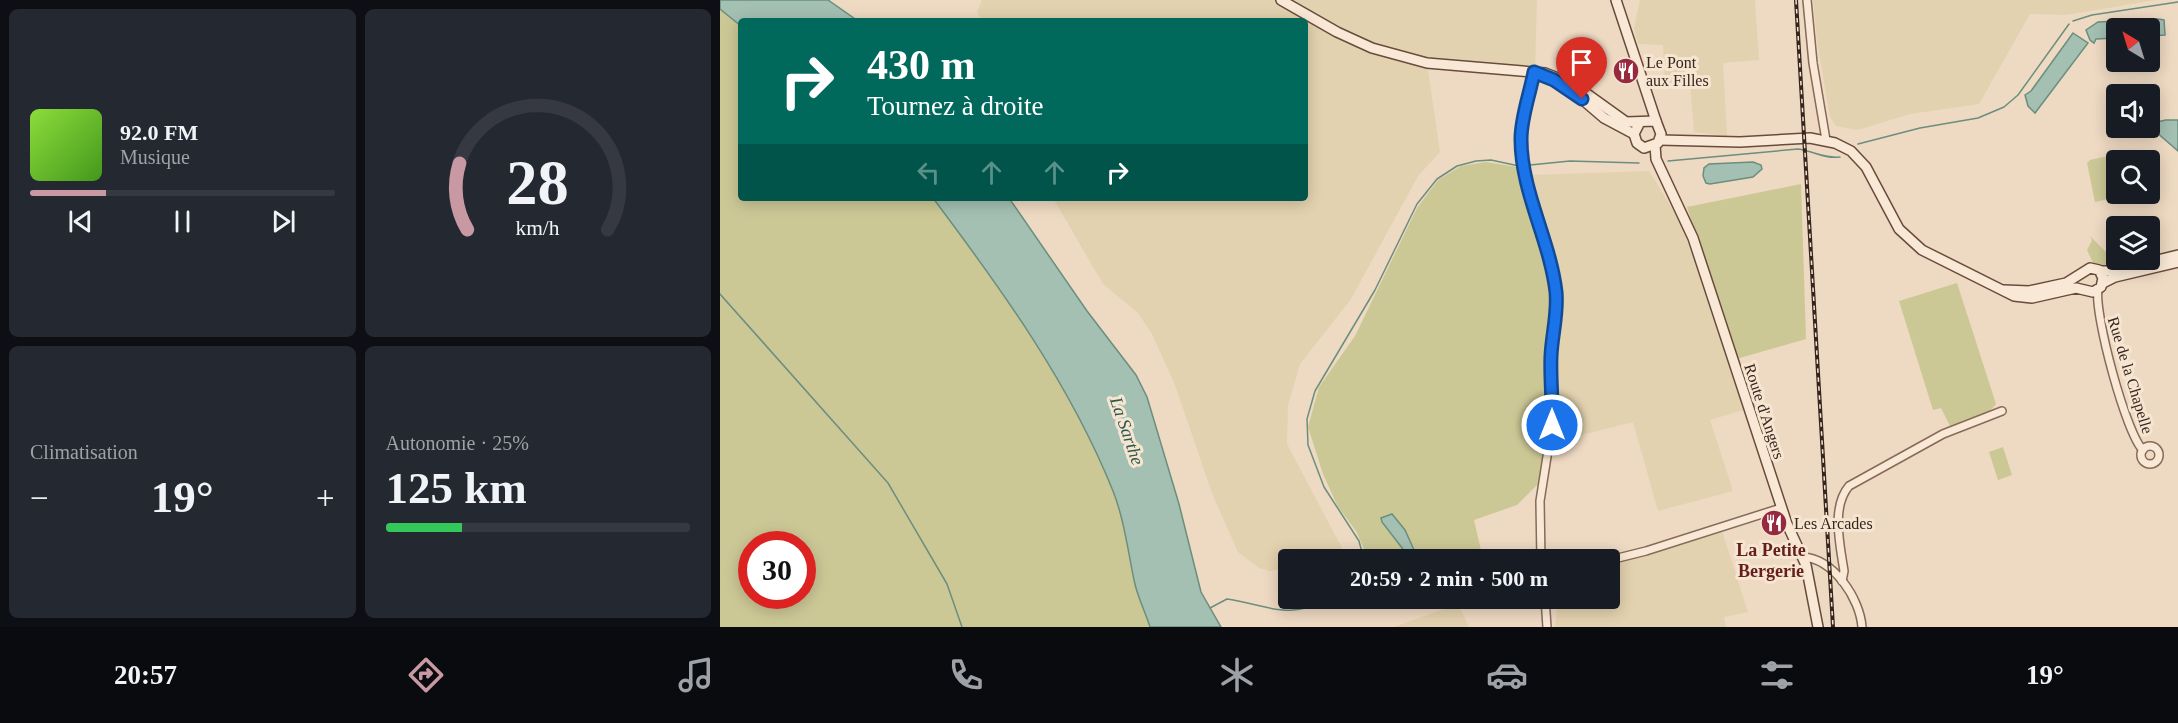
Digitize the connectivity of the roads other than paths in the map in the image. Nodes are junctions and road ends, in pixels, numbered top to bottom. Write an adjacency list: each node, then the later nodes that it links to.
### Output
1 (1281, 0): 4 (street)
2 (1616, 0): 5 (street)
3 (1808, 0): 9 (street)
4 (1534, 72): 6 (street); 8 (street); 25 (street)
5 (1642, 81): 6 (street); 7 (street)
6 (1642, 122): 7 (street); 8 (street)
7 (1658, 125): 10 (street); 11 (street)
8 (1634, 134): 12 (street)
9 (1822, 139): 10 (street); 19 (street)
10 (1709, 141): 11 (street)
11 (1657, 143): 12 (street); 13 (street, Route d'Angers)
12 (1644, 148): 13 (street, Route d'Angers)
13 (1680, 205): 24 (street, Route d'Angers)
14 (2178, 255): 16 (street)
15 (2178, 262): 18 (street)
16 (2100, 271): 17 (street); 18 (street)
17 (2080, 275): 19 (street); 20 (street)
18 (2101, 287): 20 (street); 21 (street, Rue de la Chapelle)
19 (2004, 290): 20 (street)
20 (2085, 291): 21 (street, Rue de la Chapelle)
21 (2097, 305): 23 (street, Rue de la Chapelle)
22 (2002, 411): 28 (street)
23 (2143, 450)
24 (1781, 508): 26 (street, Route d'Angers); 27 (street)
25 (1540, 549)
26 (1803, 557): 28 (street); 31 (street, Route d'Angers)
27 (1620, 558)
28 (1842, 581): 32 (street)
29 (1545, 609): 30 (street)
30 (1546, 627)
31 (1818, 627)
32 (1862, 627)

